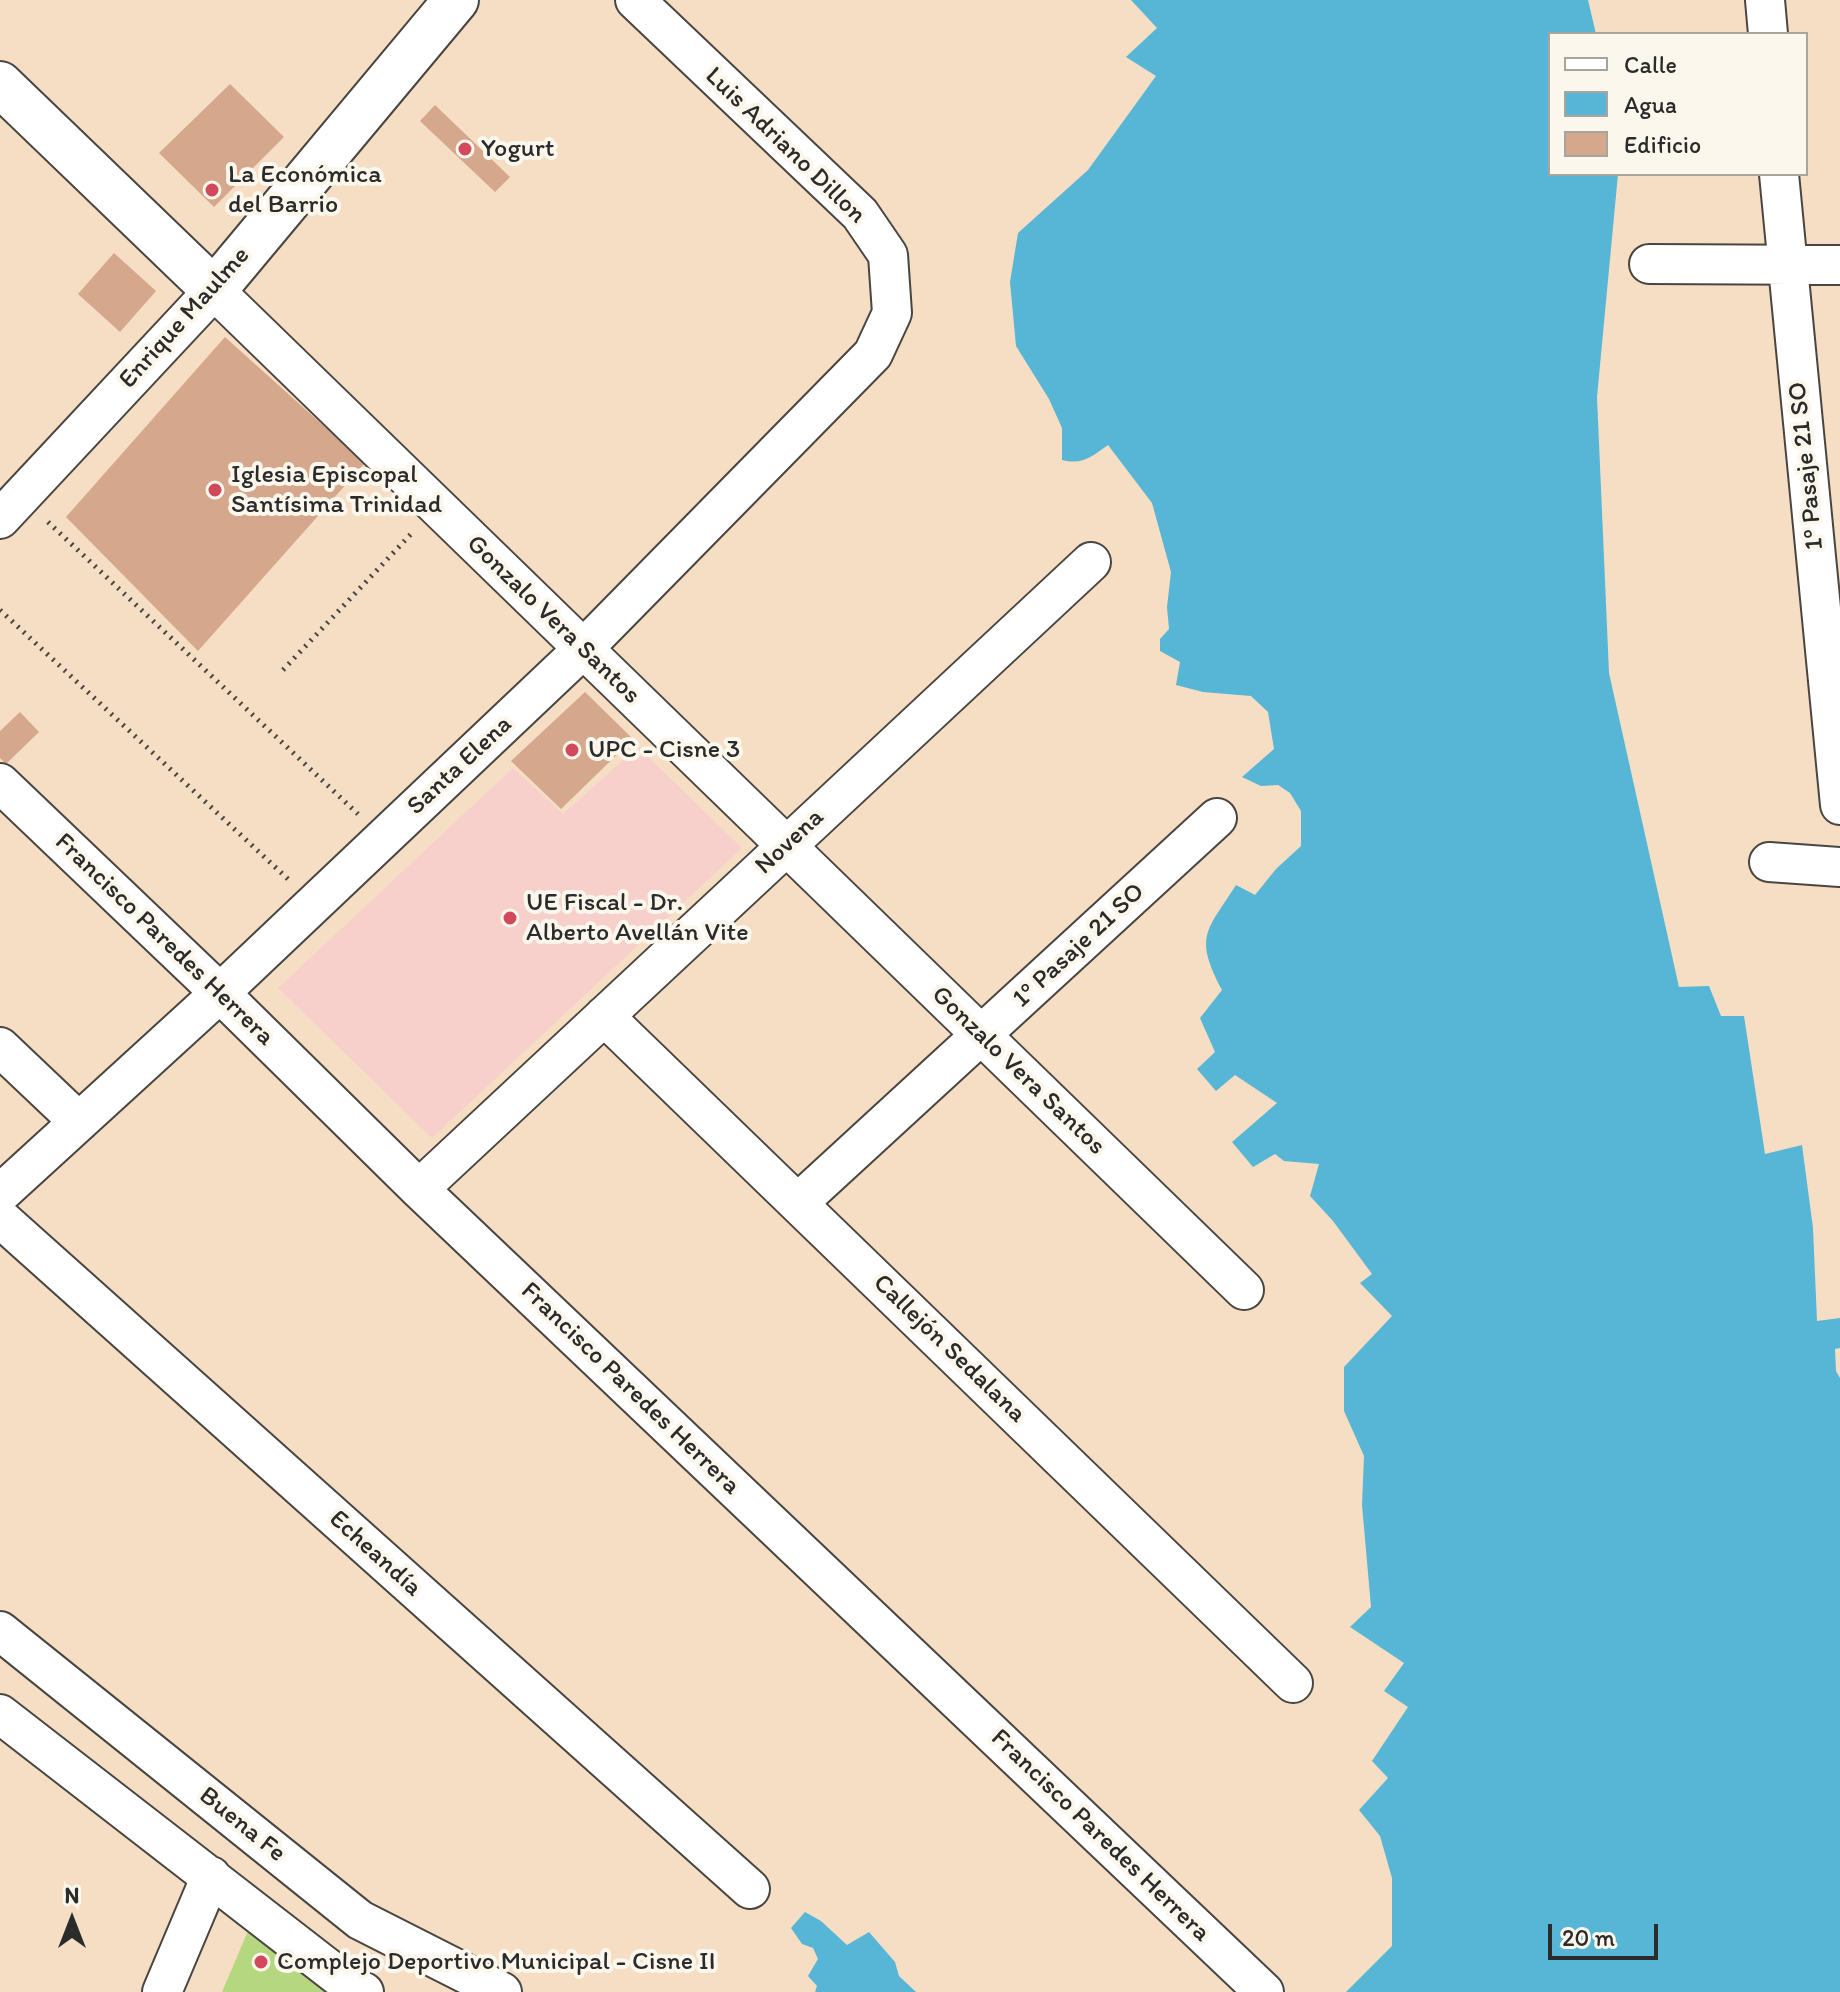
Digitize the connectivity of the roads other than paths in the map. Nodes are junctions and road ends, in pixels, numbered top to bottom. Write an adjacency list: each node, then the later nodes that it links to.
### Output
1 (456, 0): 10 (street, Enrique Maulme)
2 (635, 0): 11 (street, Luis Adriano Dillon)
3 (1765, 0): 4 (street)
4 (1768, 32)
5 (0, 84): 10 (street, Gonzalo Vera Santos)
6 (1779, 176): 9 (street, 1º Pasaje 21 SO)
7 (1649, 264): 9 (street)
8 (1840, 265): 9 (street)
9 (1787, 266): 16 (street, 1º Pasaje 21 SO)
10 (214, 290): 12 (street, Enrique Maulme); 14 (street, Gonzalo Vera Santos)
11 (892, 313): 14 (street, Santa Elena)
12 (10, 508)
13 (1091, 562): 18 (street, Novena)
14 (583, 649): 18 (street, Gonzalo Vera Santos); 21 (street, Santa Elena)
15 (0, 783): 21 (street, Francisco Paredes Herrera)
16 (1840, 805)
17 (1217, 818): 23 (street, 1º Pasaje 21 SO)
18 (786, 846): 22 (street, Novena); 23 (street, Gonzalo Vera Santos)
19 (1769, 862): 20 (street)
20 (1840, 867)
21 (220, 993): 25 (street, Santa Elena); 26 (street, Francisco Paredes Herrera)
22 (604, 1016): 26 (street, Novena); 28 (street, Callejón Sedalana)
23 (981, 1036): 28 (street, 1º Pasaje 21 SO); 30 (street, Gonzalo Vera Santos)
24 (0, 1047): 25 (street)
25 (79, 1122): 27 (street, Santa Elena)
26 (419, 1189): 39 (street, Francisco Paredes Herrera)
27 (0, 1194)
28 (798, 1203): 32 (street, Callejón Sedalana)
29 (0, 1218): 35 (street, Echeandía)
30 (1244, 1290)
31 (0, 1631): 38 (street, Buena Fe)
32 (1293, 1683)
33 (0, 1714): 34 (street)
34 (211, 1876): 36 (street); 37 (street)
35 (750, 1889)
36 (162, 1992)
37 (364, 1992)
38 (502, 1992)
39 (1264, 1992)

